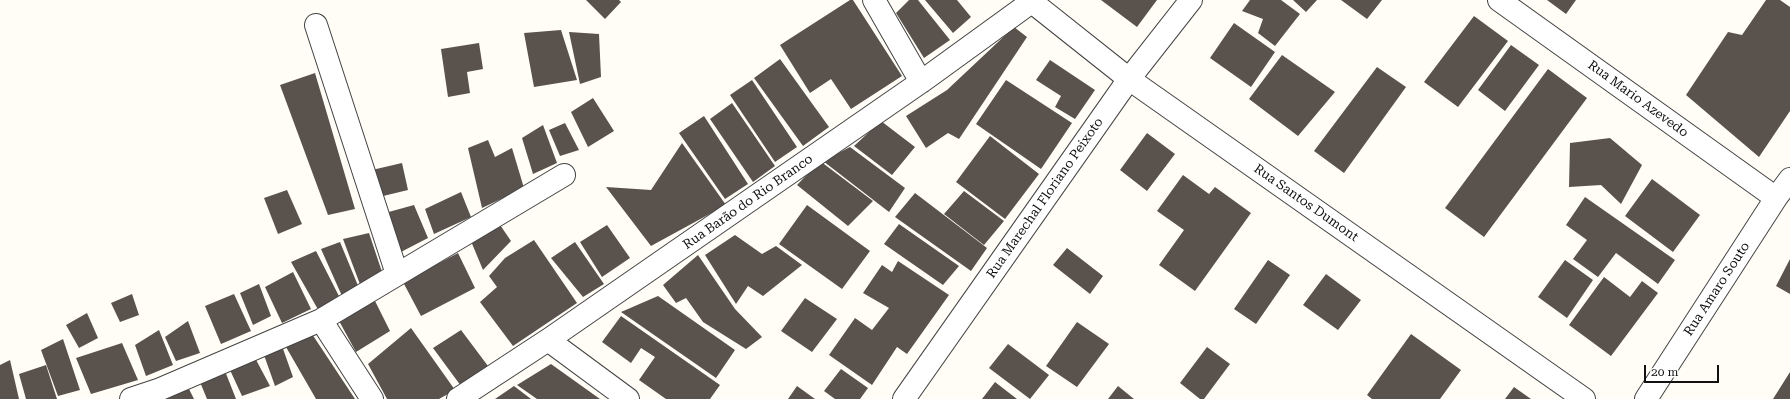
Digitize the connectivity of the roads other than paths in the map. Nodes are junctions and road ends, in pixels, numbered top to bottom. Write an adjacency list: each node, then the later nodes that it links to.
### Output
1 (874, 0): 7 (street)
2 (1191, 0): 6 (street, Rua Marechal Floriano Peixoto)
3 (1499, 0): 10 (street, Rua Mario Azevedo)
4 (1033, 1): 6 (street, Rua Santos Dumont); 7 (street, Rua Barão do Rio Branco)
5 (316, 25): 11 (street)
6 (1129, 79): 18 (street, Rua Marechal Floriano Peixoto); 19 (street, Rua Santos Dumont)
7 (921, 82): 13 (street, Rua Barão do Rio Branco)
8 (564, 175): 11 (street)
9 (1790, 179): 10 (street, Rua Amaro Souto)
10 (1776, 198): 20 (street, Rua Amaro Souto)
11 (397, 274): 12 (street)
12 (321, 320): 14 (street); 15 (street)
13 (548, 340): 16 (street, Rua Barão do Rio Branco); 17 (street)
14 (131, 399)
15 (372, 399)
16 (458, 399)
17 (628, 399)
18 (904, 399)
19 (1584, 399)
20 (1646, 399)

